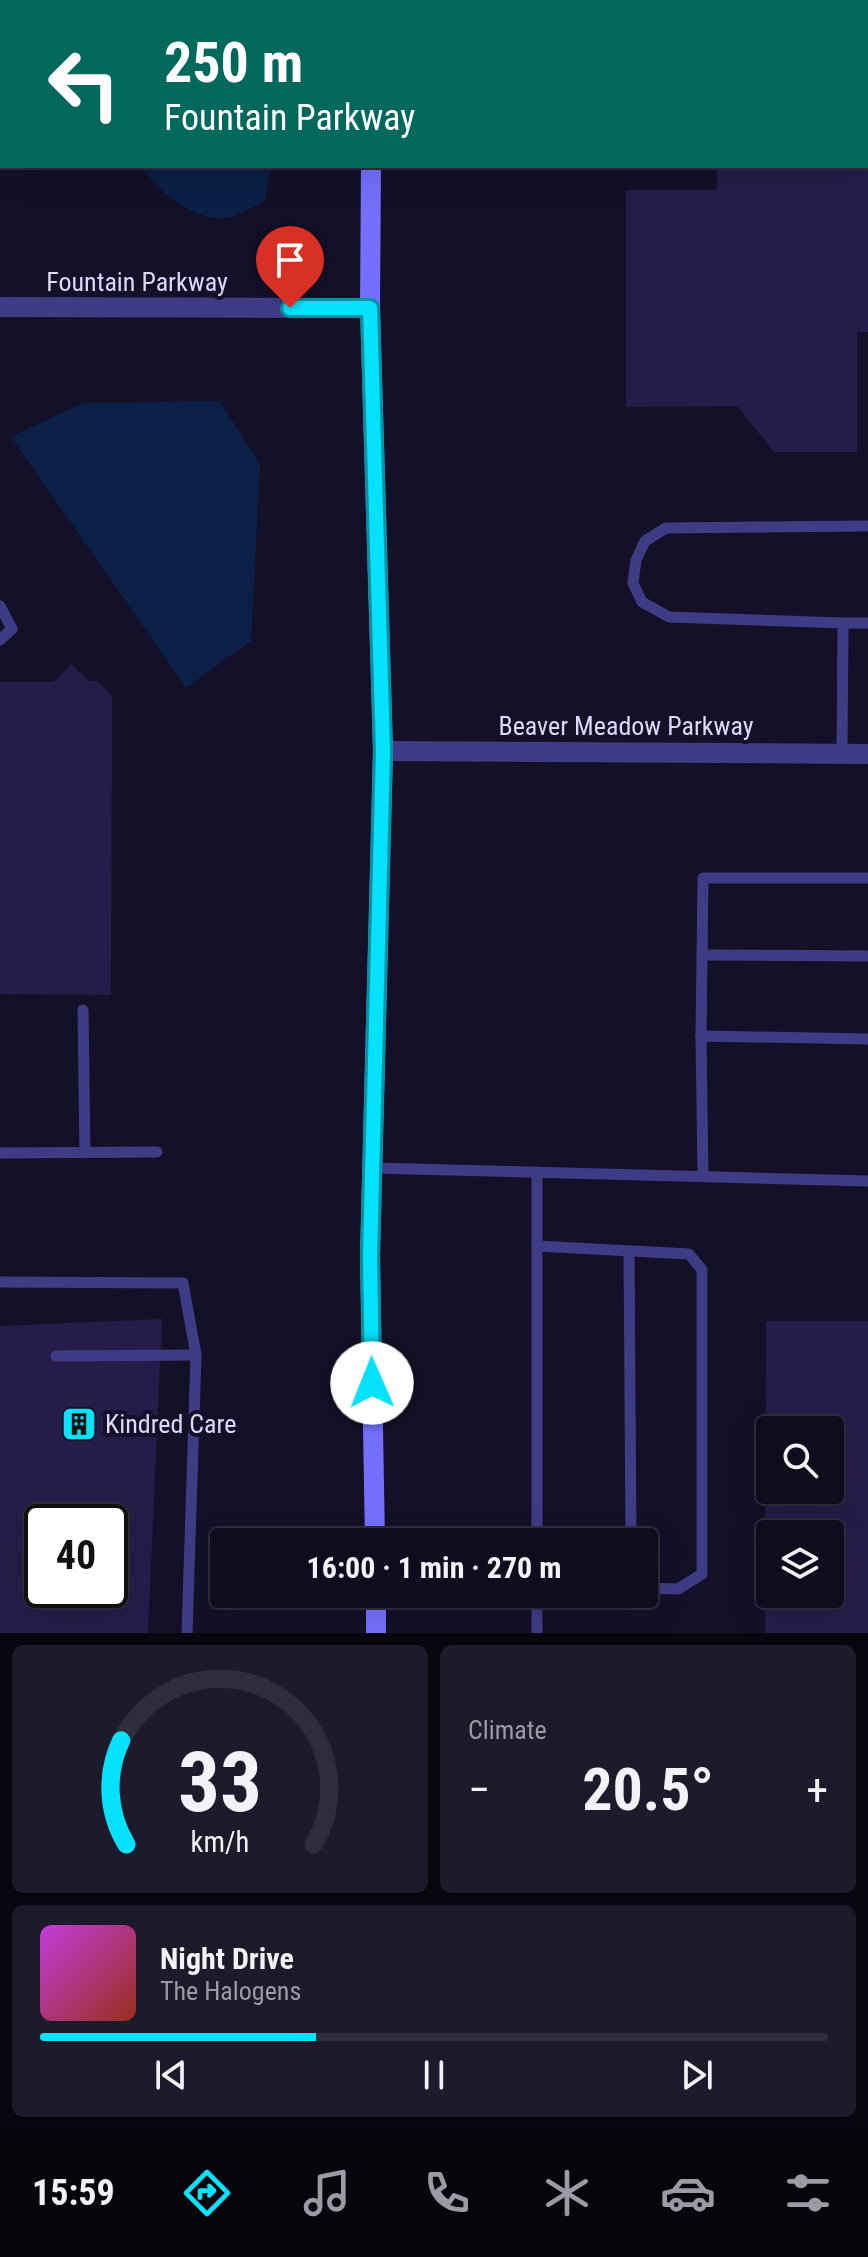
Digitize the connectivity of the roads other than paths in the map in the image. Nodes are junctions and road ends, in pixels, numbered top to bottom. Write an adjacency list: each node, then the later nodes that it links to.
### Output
1 (371, 168): 3 (street)
2 (0, 307): 3 (street, Fountain Parkway)
3 (370, 308): 9 (street)
4 (868, 526): 6 (lane)
5 (0, 606): 8 (lane)
6 (843, 623): 7 (lane); 10 (lane)
7 (868, 623)
8 (0, 640)
9 (383, 751): 10 (street, Beaver Meadow Parkway); 21 (street)
10 (842, 754): 11 (street, Beaver Meadow Parkway)
11 (868, 754)
12 (868, 878): 13 (lane)
13 (702, 955): 14 (lane); 16 (lane)
14 (868, 956)
15 (83, 1010): 20 (lane)
16 (701, 1036): 17 (lane); 23 (lane)
17 (868, 1039)
18 (157, 1152): 20 (lane)
19 (0, 1153): 20 (lane)
20 (85, 1153)
21 (373, 1168): 22 (lane); 30 (street)
22 (537, 1172): 23 (lane); 25 (lane)
23 (703, 1176): 24 (lane)
24 (868, 1181)
25 (537, 1246): 26 (lane); 31 (lane)
26 (629, 1251): 32 (lane); 33 (lane)
27 (0, 1282): 28 (lane)
28 (196, 1355): 29 (lane); 36 (lane)
29 (56, 1356)
30 (375, 1528)
31 (537, 1528)
32 (631, 1528)
33 (658, 1588)
34 (376, 1608): 37 (street)
35 (537, 1608): 38 (lane)
36 (187, 1633)
37 (376, 1633)
38 (537, 1633)

